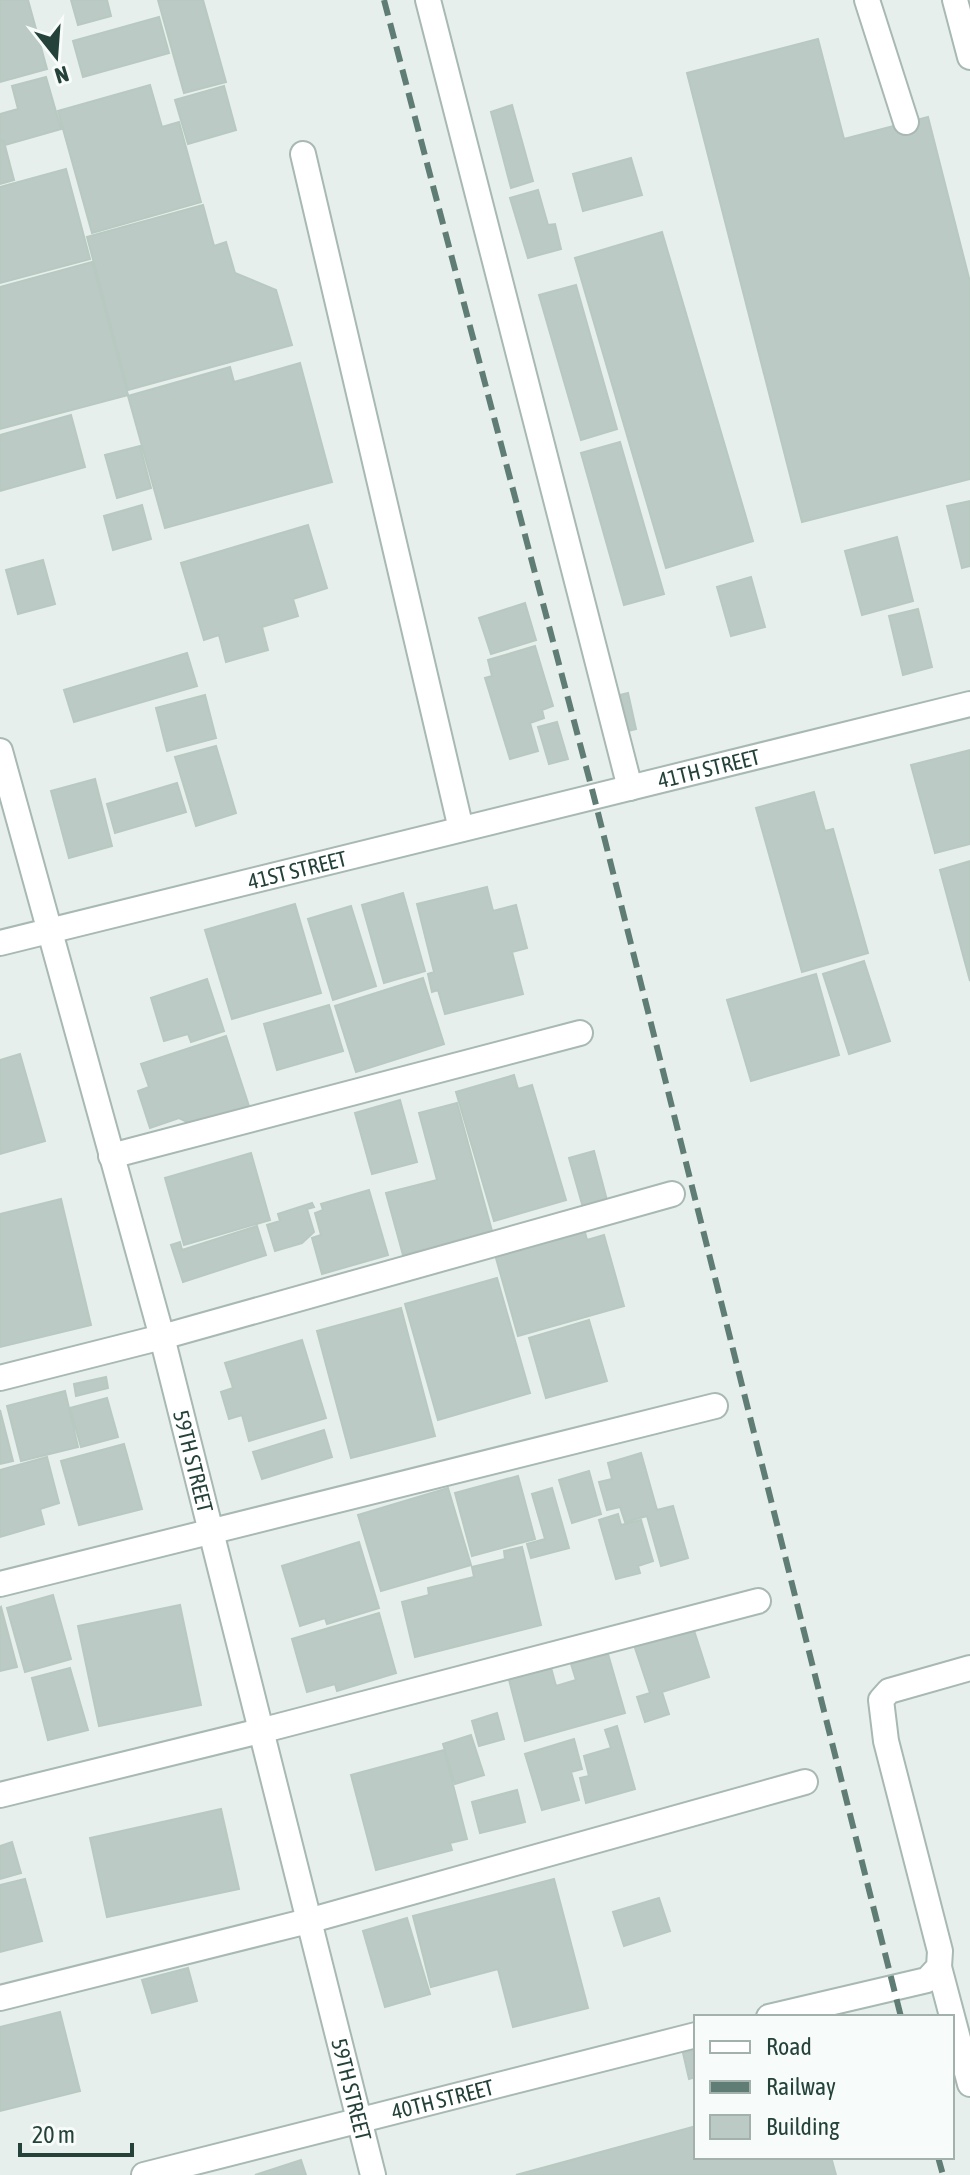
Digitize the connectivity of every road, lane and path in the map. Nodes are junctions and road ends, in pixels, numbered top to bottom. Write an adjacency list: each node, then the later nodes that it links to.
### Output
1 (428, 0): 9 (street)
2 (867, 0): 5 (street)
3 (955, 0): 4 (street)
4 (970, 57)
5 (906, 122)
6 (303, 154): 10 (street)
7 (970, 704): 9 (street, 41TH STREET)
8 (0, 751): 11 (street, 59TH STREET)
9 (630, 788): 10 (street, 41TH STREET)
10 (461, 829): 11 (street, 41ST STREET)
11 (49, 930): 12 (street, 41ST STREET); 14 (street, 59TH STREET)
12 (0, 943)
13 (580, 1033): 14 (street)
14 (111, 1156): 16 (street, 59TH STREET)
15 (672, 1194): 16 (street)
16 (162, 1337): 17 (street); 19 (street, 59TH STREET)
17 (0, 1378)
18 (715, 1406): 19 (street)
19 (211, 1531): 20 (street); 23 (street, 59TH STREET)
20 (0, 1584)
21 (758, 1601): 23 (street)
22 (970, 1668): 27 (street)
23 (260, 1731): 25 (street); 26 (street, 59TH STREET)
24 (805, 1782): 26 (street)
25 (0, 1795)
26 (308, 1921): 28 (street); 34 (street, 59TH STREET)
27 (939, 1967): 29 (street); 30 (street)
28 (0, 1998)
29 (778, 2015)
30 (952, 2015)
31 (954, 2024): 33 (street)
32 (694, 2036): 34 (street, 40TH STREET)
33 (970, 2084)
34 (359, 2121): 35 (street, 40TH STREET); 36 (street, 59TH STREET)
35 (144, 2175)
36 (373, 2175)

